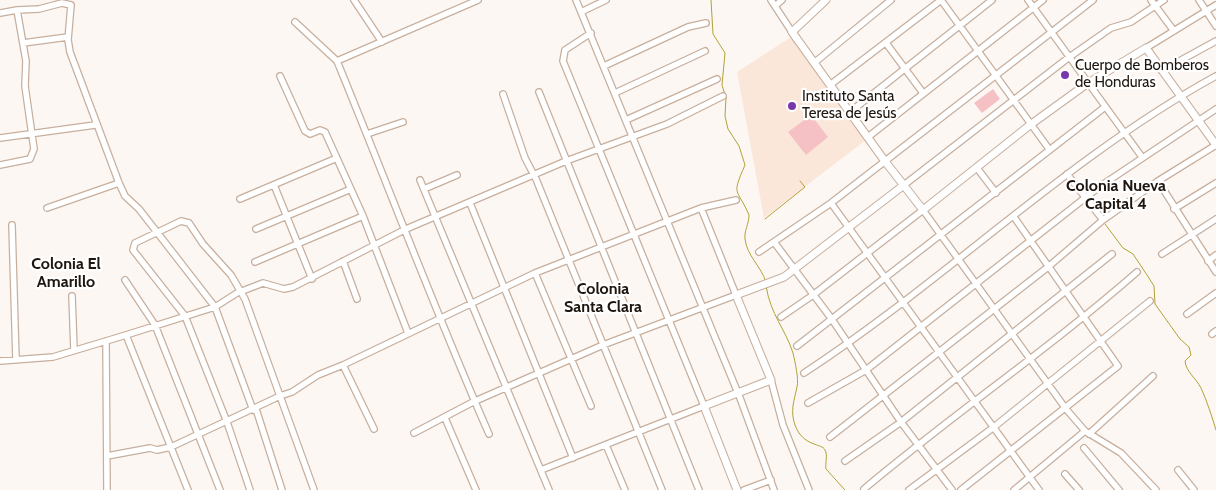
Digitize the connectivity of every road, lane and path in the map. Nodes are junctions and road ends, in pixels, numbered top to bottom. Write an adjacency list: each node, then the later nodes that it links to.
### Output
1 (354, 0): 32 (street)
2 (478, 0): 32 (street)
3 (576, 0): 20 (street)
4 (606, 0): 20 (street)
5 (782, 0): 14 (street)
6 (826, 0): 27 (street)
7 (892, 0): 40 (street)
8 (992, 0): 24 (street)
9 (1028, 0): 17 (street)
10 (1043, 0): 17 (street)
11 (1093, 0): 29 (street)
12 (1164, 0): 15 (street)
13 (1199, 0): 19 (street)
14 (773, 3): 27 (street)
15 (1153, 3): 26 (street); 38 (street)
16 (1216, 5): 19 (street)
17 (1033, 8): 29 (street); 36 (street)
18 (17, 10): 21 (street); 30 (street); 33 (street)
19 (1206, 11): 25 (street); 26 (street)
20 (582, 12): 28 (street)
21 (0, 13)
22 (295, 22): 39 (street)
23 (706, 23): 41 (street)
24 (959, 26): 34 (street); 36 (street); 42 (street)
25 (1216, 26)
26 (1174, 31): 35 (street)
27 (792, 32): 40 (street)
28 (590, 33): 41 (street); 72 (street)
29 (1052, 34): 38 (street); 45 (street)
30 (68, 37): 33 (street); 63 (street)
31 (1216, 41): 43 (street)
32 (382, 42): 39 (street)
33 (23, 43): 66 (street)
34 (886, 43): 42 (street); 49 (street)
35 (1146, 48): 43 (street); 48 (street)
36 (977, 50): 45 (street); 52 (street)
37 (706, 51): 51 (street)
38 (1068, 58): 48 (street); 56 (street)
39 (337, 61): 67 (street)
40 (814, 63): 49 (street)
41 (604, 66): 51 (street)
42 (905, 68): 52 (street); 59 (street)
43 (1163, 70): 54 (street)
44 (280, 76): 75 (street)
45 (995, 76): 56 (street); 76 (street)
46 (1216, 76): 54 (street)
47 (717, 79): 60 (street)
48 (1088, 83): 57 (street); 64 (street)
49 (830, 85): 59 (street)
50 (539, 92): 77 (street)
51 (615, 93): 60 (street)
52 (923, 93): 69 (street)
53 (503, 94): 82 (street)
54 (1180, 95): 61 (street); 65 (street)
55 (723, 96): 68 (street)
56 (1013, 100): 64 (street); 88 (street)
57 (1105, 107): 65 (street); 73 (street)
58 (1216, 110): 61 (street)
59 (850, 112): 69 (street)
60 (626, 120): 68 (street)
61 (1198, 120): 71 (street); 74 (street)
62 (403, 122): 67 (street)
63 (95, 125): 66 (street); 86 (street)
64 (1030, 125): 73 (street); 79 (street)
65 (1124, 132): 74 (street); 80 (street)
66 (33, 134): 70 (street); 78 (street)
67 (367, 134): 111 (street)
68 (632, 135): 72 (street); 107 (street)
69 (868, 137): 76 (street)
70 (0, 138)
71 (1216, 145): 84 (street)
72 (600, 148): 77 (street); 113 (street)
73 (1049, 149): 91 (street)
74 (1142, 157): 92 (street)
75 (337, 158): 87 (street); 89 (street)
76 (884, 160): 88 (street); 96 (street)
77 (566, 161): 82 (street); 120 (street)
78 (0, 165)
79 (977, 168): 91 (street); 100 (street)
80 (1067, 174): 92 (street); 104 (street)
81 (456, 175): 90 (street)
82 (534, 176): 95 (street); 128 (street)
83 (420, 180): 90 (street)
84 (1158, 181): 99 (street); 106 (street)
85 (1216, 182): 99 (street)
86 (119, 183): 97 (street); 112 (street)
87 (274, 185): 93 (street); 101 (street)
88 (904, 186): 100 (street); 109 (street)
89 (351, 189): 101 (street); 102 (street)
90 (424, 189): 103 (street)
91 (996, 193): 114 (street)
92 (1085, 197): 106 (street); 117 (street)
93 (240, 199)
94 (736, 200): 98 (street)
95 (470, 203): 103 (street); 140 (street)
96 (830, 203): 109 (street); 116 (street)
97 (47, 208)
98 (701, 208): 107 (street); 144 (street)
99 (1174, 209): 115 (street)
100 (923, 210): 114 (street); 122 (street)
101 (287, 216): 110 (street); 118 (street)
102 (363, 216): 118 (street); 119 (street)
103 (436, 216): 111 (street); 149 (street)
104 (1014, 217): 117 (street); 126 (street)
105 (1216, 219): 115 (street)
106 (1103, 220): 131 (street)
107 (668, 221): 113 (street); 152 (street)
108 (12, 225): 176 (street)
109 (848, 227): 122 (street); 132 (street)
110 (256, 229)
111 (406, 229): 119 (street); 157 (street)
112 (156, 232): 141 (street); 151 (street); 155 (street)
113 (634, 234): 120 (street); 160 (street)
114 (941, 235): 126 (street); 136 (street)
115 (1191, 235): 124 (street); 129 (street)
116 (774, 242): 121 (street); 132 (street)
117 (1032, 242): 131 (street); 139 (street)
118 (298, 243): 130 (street); 137 (street)
119 (374, 244): 127 (street); 163 (street)
120 (601, 247): 128 (street); 164 (street)
121 (759, 252)
122 (867, 252): 136 (street); 145 (street)
123 (1112, 254): 142 (street)
124 (1162, 254)
125 (1216, 255): 129 (street)
126 (959, 260): 139 (street); 150 (street)
127 (343, 261): 137 (street); 147 (street)
128 (568, 261): 135 (street); 170 (street)
129 (1208, 261): 134 (street)
130 (255, 262)
131 (1048, 267): 142 (street); 153 (street)
132 (795, 269): 144 (street); 145 (street)
133 (1137, 272): 159 (street)
134 (1216, 272)
135 (535, 273): 140 (street); 174 (street)
136 (885, 277): 150 (street); 158 (street)
137 (312, 279): 141 (street)
138 (125, 280): 161 (street)
139 (976, 284): 153 (street); 162 (street)
140 (504, 287): 149 (street); 180 (street)
141 (241, 293): 151 (street); 188 (street)
142 (1066, 293): 159 (street); 166 (street)
143 (1216, 293): 154 (street)
144 (736, 295): 152 (street); 184 (street)
145 (813, 295): 156 (street); 158 (street)
146 (72, 296): 172 (street)
147 (357, 299)
148 (1150, 301): 167 (street)
149 (471, 302): 157 (street); 186 (street)
150 (902, 302): 162 (street); 169 (street)
151 (215, 307): 155 (street); 195 (street)
152 (703, 308): 160 (street); 187 (street)
153 (994, 310): 166 (street); 173 (street)
154 (1187, 314)
155 (185, 316): 161 (street); 199 (street)
156 (781, 316)
157 (439, 318): 163 (street); 190 (street)
158 (831, 318): 169 (street); 171 (street)
159 (1084, 318): 167 (street); 175 (street)
160 (670, 320): 164 (street); 194 (street)
161 (155, 325): 165 (street); 207 (street)
162 (921, 328): 173 (street); 179 (street)
163 (408, 333): 178 (street)
164 (636, 333): 170 (street); 198 (street)
165 (126, 335): 168 (street); 211 (street)
166 (1012, 335): 175 (street); 183 (street)
167 (1100, 340): 185 (street); 196 (street)
168 (106, 341): 172 (street); 214 (street)
169 (849, 344): 179 (street); 181 (street)
170 (603, 345): 174 (street); 203 (street)
171 (797, 346)
172 (74, 350): 176 (street)
173 (939, 353): 183 (street); 189 (street)
174 (571, 359): 180 (street); 193 (street)
175 (1028, 359): 185 (street); 192 (street)
176 (16, 360): 177 (street)
177 (0, 361)
178 (343, 365): 188 (street); 202 (street)
179 (866, 370): 189 (street); 191 (street)
180 (539, 373): 186 (street); 215 (street)
181 (804, 373)
182 (1153, 376): 204 (street)
183 (957, 378): 192 (street); 200 (street)
184 (771, 380): 187 (street); 238 (street)
185 (1048, 384): 196 (street); 201 (street)
186 (506, 387): 190 (street); 218 (street)
187 (738, 393): 194 (street); 222 (street)
188 (280, 396): 195 (street); 229 (street)
189 (884, 396): 200 (street); 208 (street)
190 (475, 401): 197 (street); 206 (street)
191 (808, 403)
192 (975, 404): 201 (street); 209 (street)
193 (590, 406)
194 (704, 406): 198 (street); 235 (street)
195 (255, 409): 199 (street); 228 (street)
196 (1066, 409): 204 (street); 213 (street)
197 (445, 418): 205 (street); 230 (street)
198 (672, 419): 203 (street); 234 (street)
199 (227, 422): 207 (street); 227 (street)
200 (901, 422): 209 (street); 216 (street)
201 (994, 428): 213 (street); 217 (street)
202 (374, 429)
203 (639, 432): 210 (street); 233 (street)
204 (1087, 432): 221 (street); 246 (street)
205 (414, 433)
206 (489, 434)
207 (200, 436): 211 (street); 226 (street)
208 (830, 437)
209 (918, 444): 217 (street); 223 (street)
210 (606, 445): 215 (street); 232 (street)
211 (171, 447): 214 (street); 225 (street)
212 (1084, 448): 245 (street)
213 (1011, 452): 221 (street); 241 (street)
214 (107, 456): 224 (street)
215 (573, 458): 218 (street)
216 (845, 461)
217 (936, 469): 239 (street); 240 (street)
218 (541, 470): 231 (street)
219 (1178, 470): 247 (street)
220 (1065, 474): 244 (street)
221 (1030, 478): 242 (street); 243 (street)
222 (771, 480): 236 (street); 237 (street)
223 (864, 489)
224 (107, 490)
225 (188, 490)
226 (220, 490)
227 (250, 490)
228 (282, 490)
229 (314, 490)
230 (476, 490)
231 (549, 490)
232 (625, 490)
233 (662, 490)
234 (699, 490)
235 (737, 490)
236 (744, 490)
237 (774, 490)
238 (809, 490)
239 (908, 490)
240 (952, 490)
241 (961, 490)
242 (1014, 490)
243 (1039, 490)
244 (1079, 490)
245 (1119, 490)
246 (1156, 490)
247 (1194, 490)

